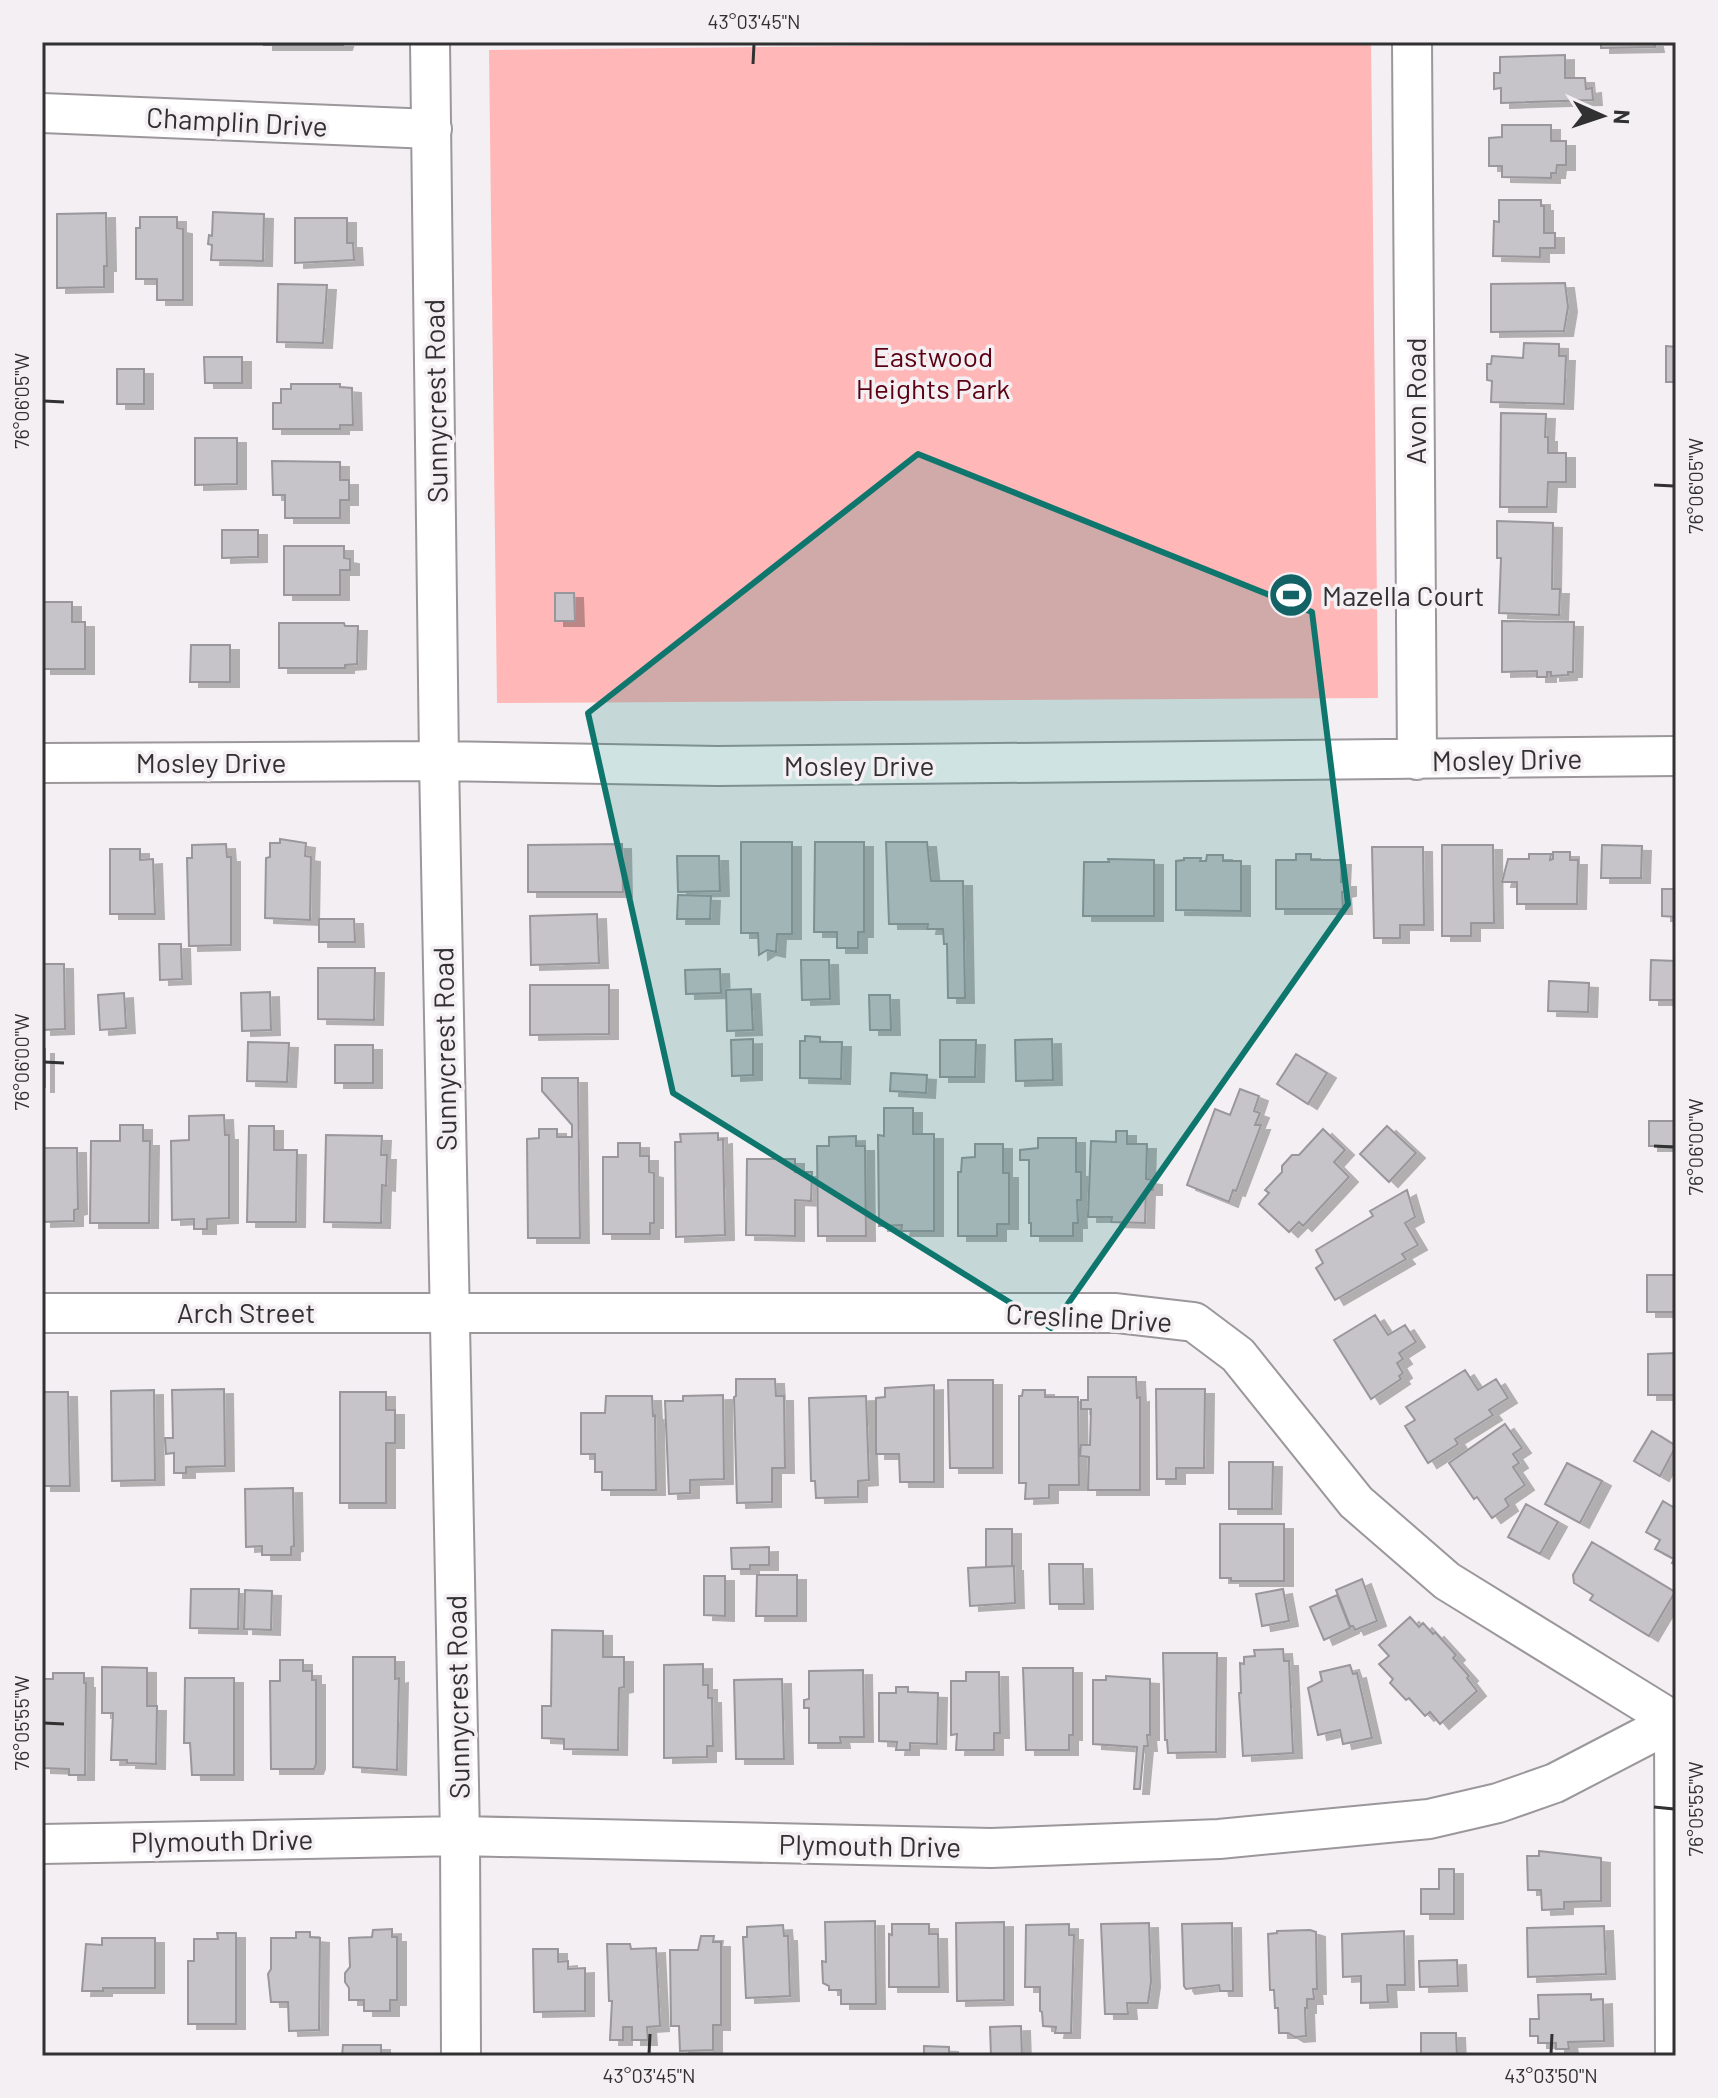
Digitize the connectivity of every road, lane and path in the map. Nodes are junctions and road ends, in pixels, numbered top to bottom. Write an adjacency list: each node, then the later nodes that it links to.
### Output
1 (430, 42): 4 (street, Sunnycrest Road)
2 (1412, 42): 6 (street, Avon Road)
3 (42, 113): 4 (street, Champlin Drive)
4 (432, 129): 7 (street, Sunnycrest Road)
5 (1676, 756): 6 (street, Mosley Drive)
6 (1417, 760): 7 (street, Mosley Drive)
7 (439, 761): 8 (street, Mosley Drive); 9 (street, Sunnycrest Road)
8 (42, 763)
9 (449, 1311): 10 (street, Arch Street); 11 (street, Cresline Drive); 12 (street, Sunnycrest Road)
10 (42, 1313)
11 (1675, 1721): 12 (street, Plymouth Drive); 15 (street)
12 (460, 1836): 13 (street, Plymouth Drive); 14 (street, Sunnycrest Road)
13 (42, 1844)
14 (461, 2056)
15 (1675, 2056)

